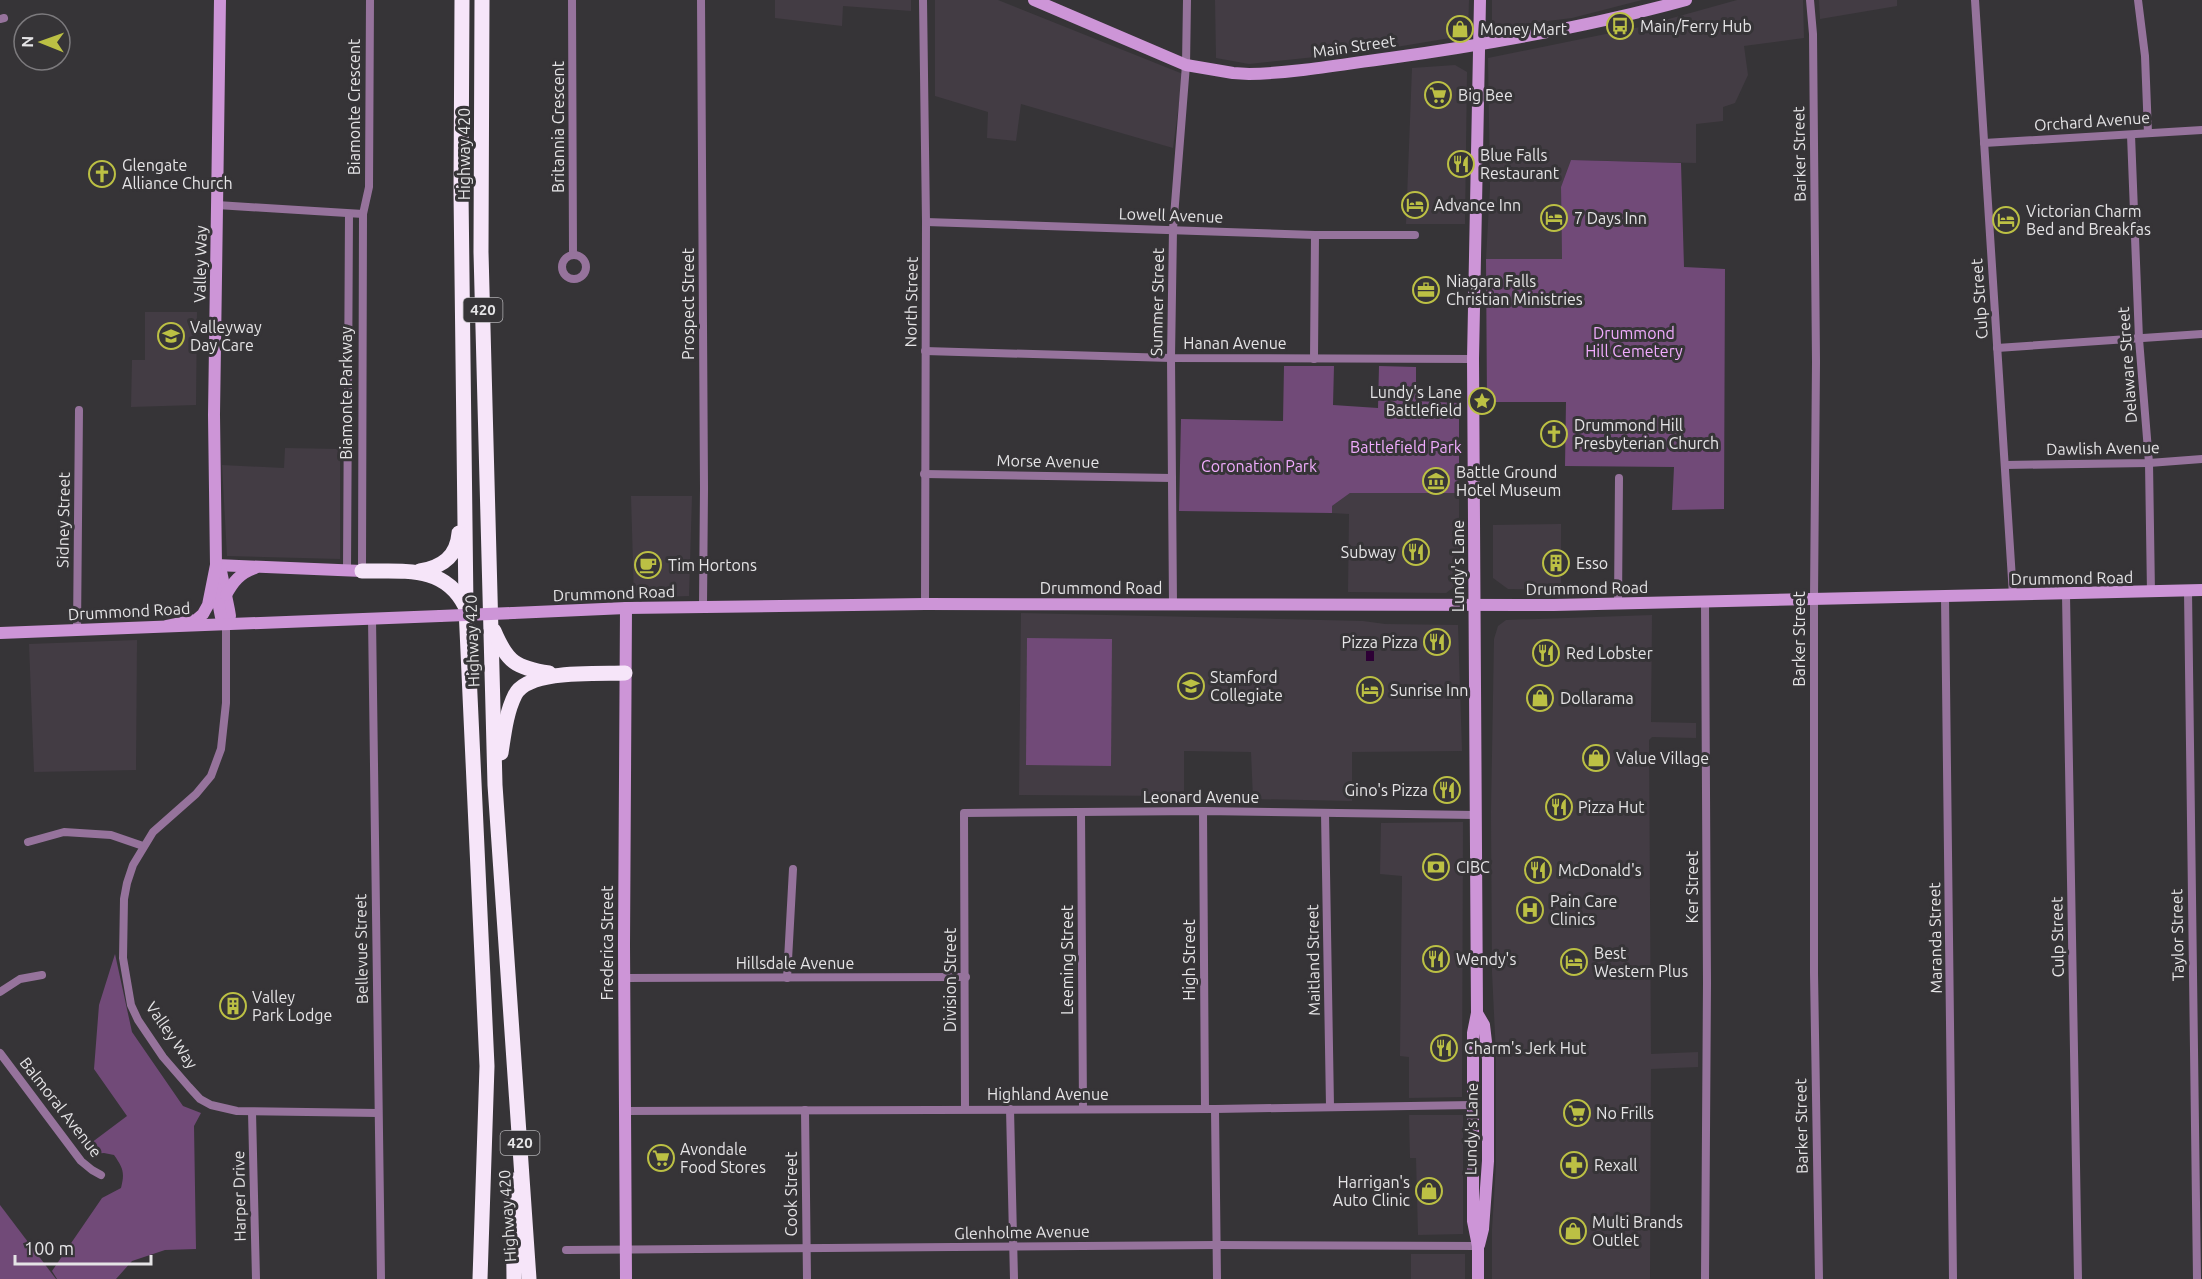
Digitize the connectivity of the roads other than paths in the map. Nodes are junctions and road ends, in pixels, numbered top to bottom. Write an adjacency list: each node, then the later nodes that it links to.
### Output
1 (220, 0): 21 (main road, Valley Way)
2 (370, 0): 23 (street, Biamonte Crescent)
3 (462, 0): 43 (highway, Highway 420 / 420)
4 (482, 0): 65 (highway, Highway 420 / 420)
5 (572, 0): 28 (street, Britannia Crescent)
6 (701, 0): 61 (street, Prospect Street)
7 (923, 0): 24 (street, North Street)
8 (1034, 0): 16 (main road, Main Street)
9 (1187, 0): 16 (street, Summer Street)
10 (1480, 0): 15 (main road, Lundy's Lane)
11 (1686, 0): 15 (main road, Main Street)
12 (1810, 0): 55 (street, Barker Street)
13 (1975, 0): 20 (street, Culp Street)
14 (2138, 0): 18 (street)
15 (1479, 46): 16 (main road, Main Street); 35 (main road, Lundy's Lane)
16 (1186, 64): 25 (street, Summer Street)
17 (2202, 130): 18 (street, Orchard Avenue)
18 (2148, 133): 19 (street, Orchard Avenue)
19 (2131, 135): 20 (street, Orchard Avenue); 30 (street, Delaware Street)
20 (1984, 143): 31 (street, Culp Street)
21 (217, 205): 22 (street); 45 (main road, Valley Way)
22 (349, 213): 23 (street); 46 (street, Biamonte Parkway)
23 (363, 214): 46 (street, Biamonte Parkway)
24 (926, 222): 25 (street, Lowell Avenue); 32 (street, North Street)
25 (1173, 229): 26 (street, Lowell Avenue); 33 (street, Summer Street)
26 (1315, 235): 27 (street, Lowell Avenue); 34 (street)
27 (1415, 235)
28 (573, 254)
29 (2202, 334): 30 (street)
30 (2139, 339): 31 (street); 38 (street, Delaware Street)
31 (1997, 348): 39 (street, Culp Street)
32 (925, 351): 33 (street, Hanan Avenue); 40 (street, North Street)
33 (1171, 358): 34 (street, Hanan Avenue); 41 (street, Summer Street)
34 (1314, 358): 35 (street, Hanan Avenue)
35 (1473, 359): 60 (main road, Lundy's Lane)
36 (80, 410): 68 (street, Sidney Street)
37 (2202, 459): 38 (street, Dawlish Avenue)
38 (2149, 463): 39 (street, Dawlish Avenue); 50 (street, Delaware Street)
39 (2005, 465): 52 (street, Culp Street)
40 (924, 474): 41 (street, Morse Avenue); 57 (street, North Street)
41 (1172, 478): 59 (street, Summer Street)
42 (1619, 478): 58 (street)
43 (465, 498): 47 (highway); 62 (highway, Highway 420 / 420)
44 (266, 567): 45 (main road); 46 (main road); 51 (main road)
45 (214, 571): 51 (main road, Valley Way); 66 (main road, Valley Way); 67 (main road)
46 (354, 571): 47 (highway)
47 (412, 572): 62 (highway)
48 (2202, 590): 49 (main road, Drummond Road)
49 (2188, 591): 50 (main road, Drummond Road); 123 (street, Taylor Street)
50 (2151, 593): 53 (main road, Drummond Road)
51 (226, 595): 66 (main road, Valley Way)
52 (2013, 595): 53 (main road, Drummond Road); 54 (main road, Drummond Road)
53 (2066, 595): 122 (street, Culp Street)
54 (1945, 597): 55 (main road, Drummond Road); 121 (street, Maranda Street)
55 (1814, 598): 56 (main road, Drummond Road); 120 (street, Barker Street)
56 (1705, 602): 58 (main road, Drummond Road); 119 (street, Ker Street)
57 (925, 604): 59 (main road, Drummond Road); 61 (main road, Drummond Road)
58 (1617, 604): 60 (main road, Drummond Road)
59 (1173, 605): 60 (main road, Drummond Road)
60 (1475, 605): 76 (main road, Lundy's Lane)
61 (703, 607): 63 (main road, Drummond Road)
62 (466, 608): 89 (highway, Highway 420 / 420)
63 (626, 608): 64 (main road, Drummond Road, bridge); 70 (main road, Frederica Street)
64 (372, 618): 66 (main road, Drummond Road); 100 (street, Bellevue Street)
65 (490, 620): 71 (highway); 72 (highway, Highway 420 / 420)
66 (226, 623): 67 (main road, Drummond Road); 78 (street, Valley Way)
67 (167, 626): 68 (main road, Drummond Road)
68 (77, 631): 69 (main road, Drummond Road)
69 (0, 633)
70 (625, 673): 71 (highway); 83 (main road, Frederica Street)
71 (564, 675): 72 (highway)
72 (495, 785): 86 (highway, Highway 420 / 420)
73 (1203, 811): 74 (street, Leonard Avenue); 75 (street, Leonard Avenue); 95 (street, High Street)
74 (1081, 812): 79 (street, Leonard Avenue); 94 (street, Leeming Street)
75 (1325, 813): 76 (street, Leonard Avenue); 91 (street, Maitland Street)
76 (1475, 815): 87 (main road, Lundy's Lane)
77 (28, 842): 78 (street)
78 (143, 846): 99 (street, Valley Way)
79 (963, 851): 82 (street, Division Street)
80 (793, 868): 84 (street)
81 (42, 975): 85 (street)
82 (966, 977): 84 (street, Hillsdale Avenue); 92 (street, Division Street)
83 (624, 978): 84 (street, Hillsdale Avenue); 98 (main road, Frederica Street)
84 (787, 978)
85 (0, 992)
86 (511, 1008): 112 (highway); 113 (highway, Highway 420 / 420)
87 (1477, 1014): 90 (main road, Lundy's Lane); 103 (main road, Lundy's Lane)
88 (0, 1053): 101 (street, Balmoral Avenue)
89 (487, 1065): 110 (highway, Highway 420 / 420); 111 (highway)
90 (1473, 1105): 91 (street, Highland Avenue); 103 (main road, Lundy's Lane)
91 (1330, 1106): 96 (street, Highland Avenue)
92 (965, 1109): 93 (street, Highland Avenue); 97 (street, Highland Avenue)
93 (1010, 1109): 94 (street, Highland Avenue); 104 (street)
94 (1083, 1109): 95 (street, Highland Avenue)
95 (1205, 1109): 96 (street, Highland Avenue)
96 (1215, 1109): 102 (street)
97 (805, 1110): 98 (street, Highland Avenue); 105 (street, Cook Street)
98 (624, 1111): 107 (main road, Frederica Street)
99 (252, 1112): 100 (street, Valley Way); 108 (street, Harper Drive)
100 (378, 1113): 109 (street, Bellevue Street)
101 (101, 1175)
102 (1216, 1245): 103 (street, Glenholme Avenue); 104 (street, Glenholme Avenue); 117 (street)
103 (1478, 1246): 118 (main road, Lundy's Lane)
104 (1014, 1247): 105 (street, Glenholme Avenue); 116 (street)
105 (806, 1249): 107 (street, Glenholme Avenue); 115 (street, Cook Street)
106 (566, 1250): 107 (street, Glenholme Avenue)
107 (625, 1250): 114 (main road, Frederica Street)
108 (256, 1279)
109 (381, 1279)
110 (480, 1279)
111 (490, 1279)
112 (514, 1279)
113 (529, 1279)
114 (626, 1279)
115 (807, 1279)
116 (1014, 1279)
117 (1216, 1279)
118 (1478, 1279)
119 (1705, 1279)
120 (1819, 1279)
121 (1953, 1279)
122 (2078, 1279)
123 (2197, 1279)

